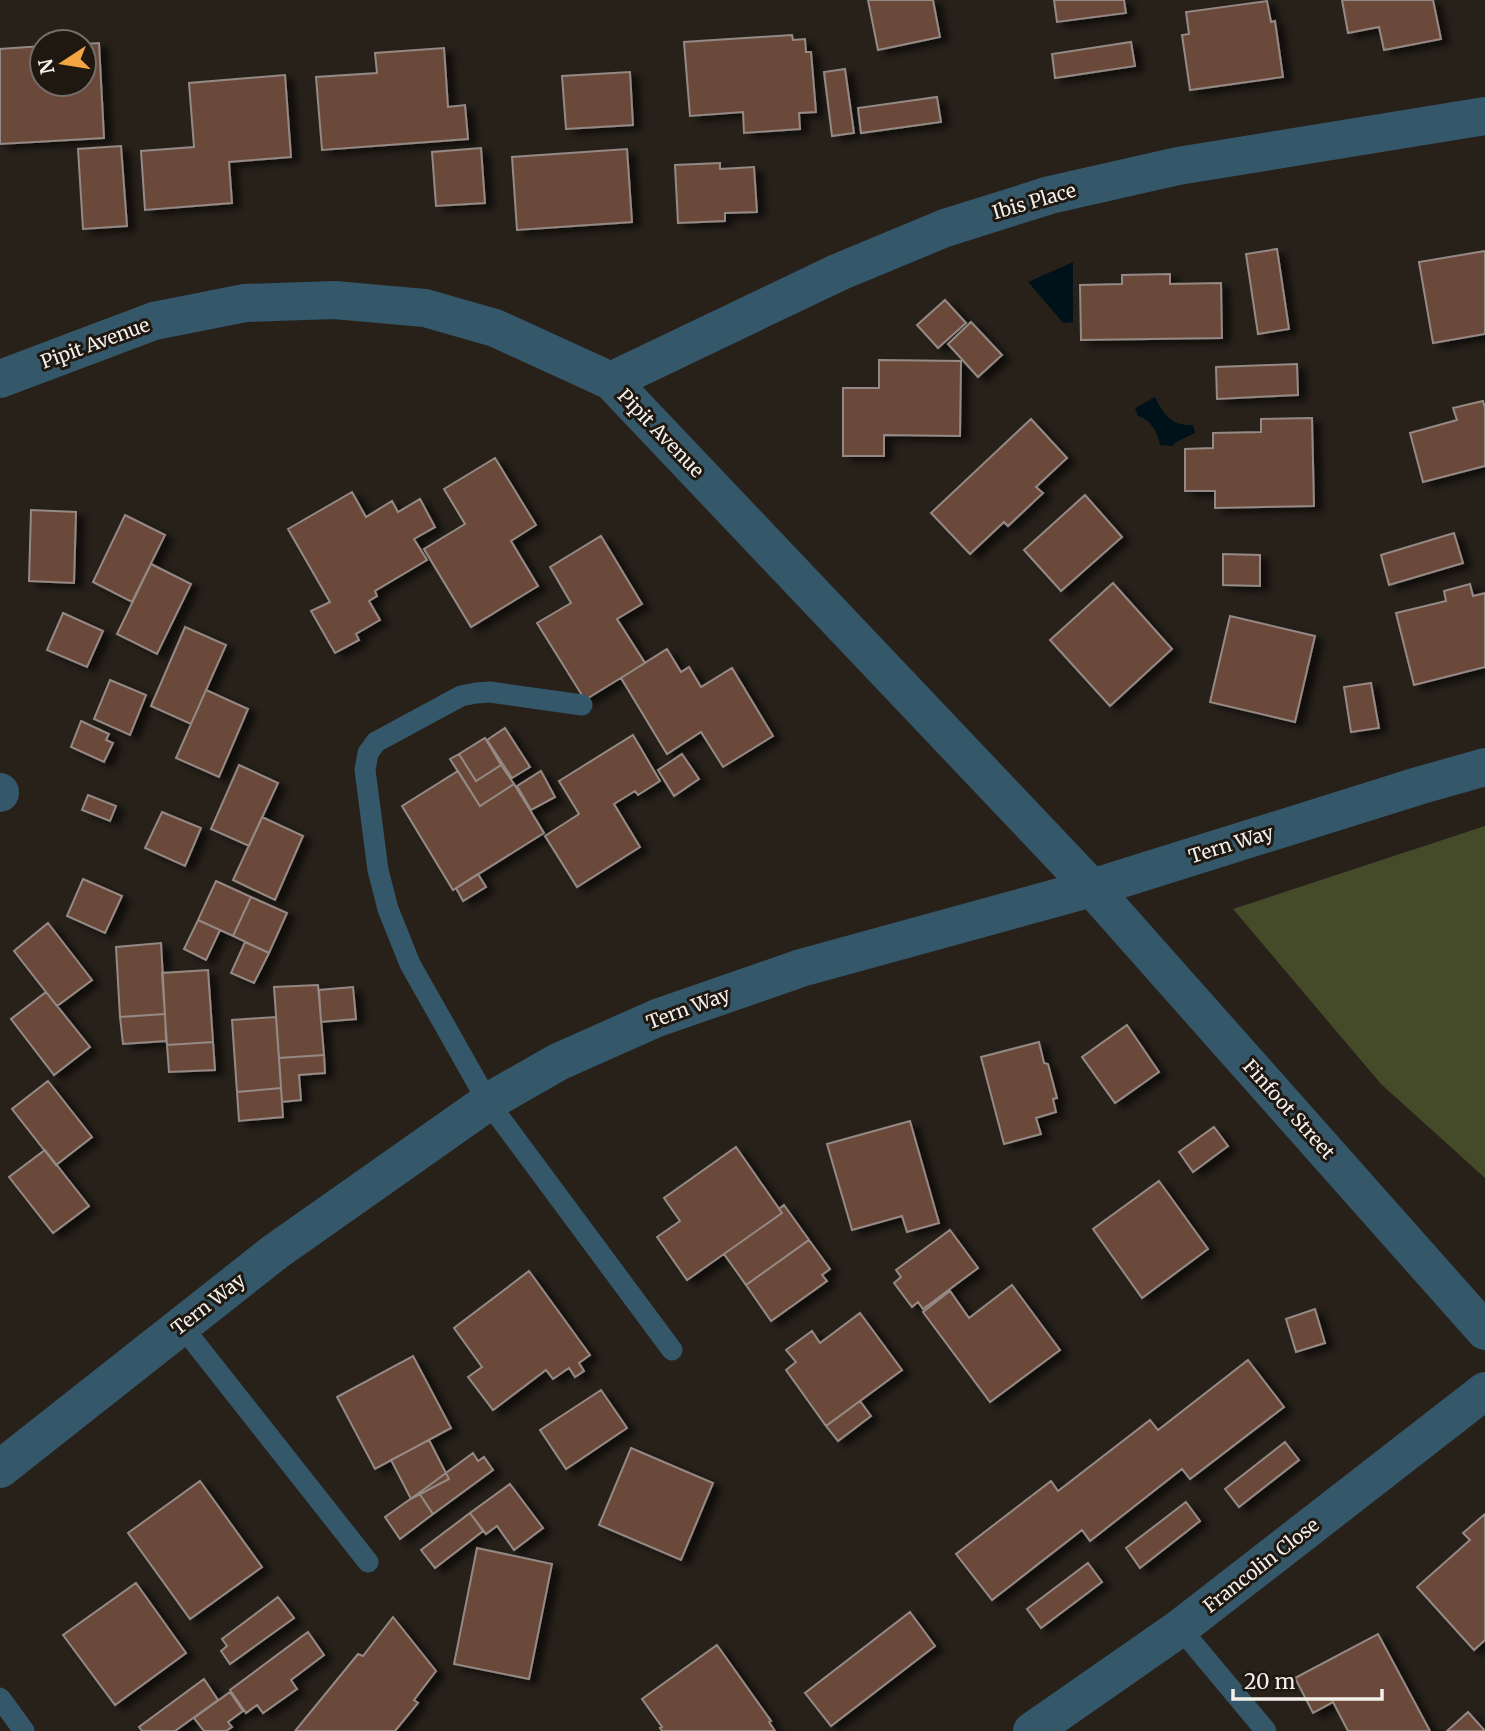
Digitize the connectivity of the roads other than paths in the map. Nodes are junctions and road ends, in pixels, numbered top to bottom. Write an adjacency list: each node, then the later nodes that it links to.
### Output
1 (1485, 116): 3 (street, Ibis Place)
2 (0, 379): 3 (street, Pipit Avenue)
3 (611, 381): 6 (street, Pipit Avenue)
4 (582, 705): 7 (lane)
5 (1485, 767): 6 (street, Tern Way)
6 (1092, 888): 7 (street, Tern Way); 9 (street, Finfoot Street)
7 (488, 1102): 8 (street, Tern Way); 10 (lane)
8 (181, 1325): 12 (street, Tern Way); 13 (lane)
9 (1485, 1331)
10 (672, 1350)
11 (1485, 1391): 14 (street, Francolin Close)
12 (0, 1469)
13 (368, 1562)
14 (1180, 1628): 17 (street, Francolin Close); 18 (lane)
15 (0, 1698): 16 (lane)
16 (24, 1731)
17 (1032, 1731)
18 (1266, 1731)

